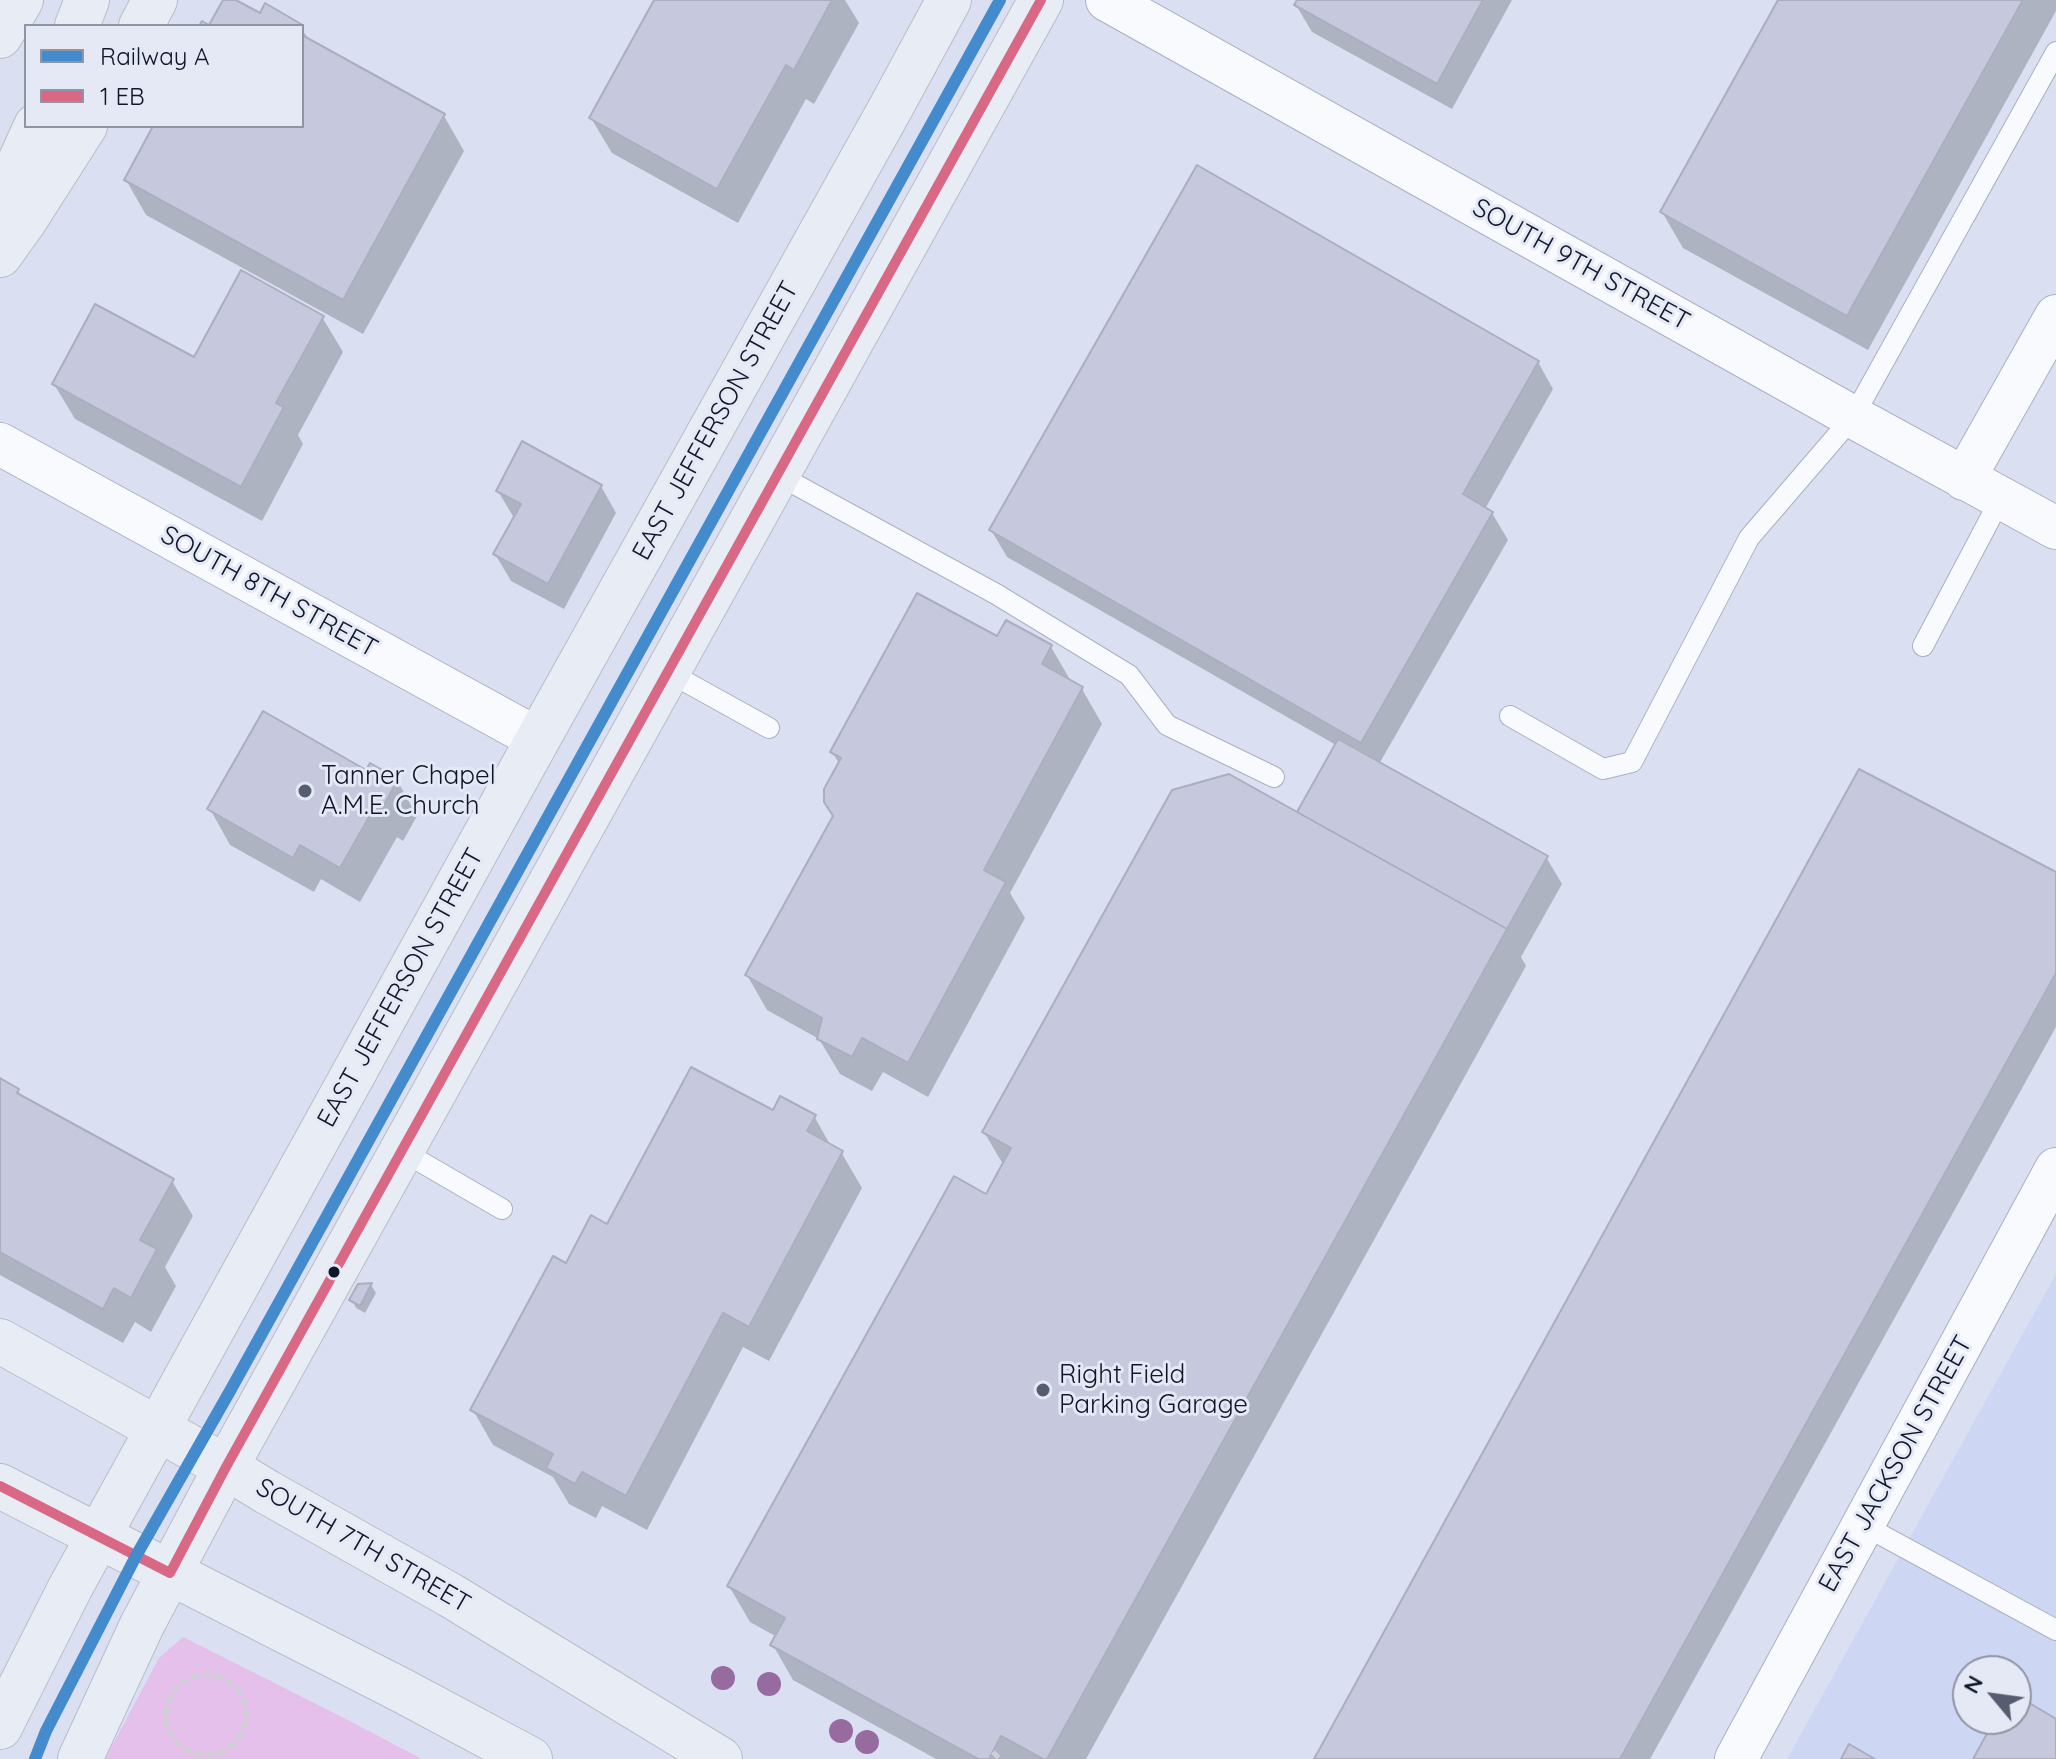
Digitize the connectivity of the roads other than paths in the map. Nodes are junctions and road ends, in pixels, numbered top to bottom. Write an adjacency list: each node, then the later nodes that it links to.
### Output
1 (21, 0): 9 (main road)
2 (87, 0): 7 (main road)
3 (155, 0): 8 (main road)
4 (949, 0): 26 (main road, EAST JEFFERSON STREET)
5 (1041, 0): 18 (main road)
6 (1107, 0): 16 (street, SOUTH 9TH STREET)
7 (78, 24)
8 (142, 24)
9 (0, 36)
10 (2056, 52): 16 (lane)
11 (35, 128): 13 (main road)
12 (84, 128): 14 (main road)
13 (0, 205)
14 (0, 255)
15 (2056, 316): 19 (street)
16 (1853, 417): 19 (street, SOUTH 9TH STREET); 24 (lane)
17 (0, 444): 26 (street, SOUTH 8TH STREET)
18 (778, 475): 23 (main road); 27 (lane)
19 (1964, 479): 20 (street, SOUTH 9TH STREET)
20 (2001, 498): 21 (street, SOUTH 9TH STREET); 22 (lane)
21 (2056, 528)
22 (1923, 646)
23 (668, 672): 25 (lane); 28 (main road)
24 (1510, 716)
25 (769, 728)
26 (538, 739): 32 (main road, EAST JEFFERSON STREET)
27 (1274, 777)
28 (402, 1151): 30 (lane); 33 (main road)
29 (2056, 1169): 35 (street, EAST JACKSON STREET)
30 (502, 1209)
31 (0, 1341): 32 (main road, SOUTH 7TH STREET)
32 (158, 1429): 33 (main road, SOUTH 7TH STREET); 36 (main road, EAST JEFFERSON STREET)
33 (226, 1467): 37 (main road); 42 (main road, SOUTH 7TH STREET)
34 (0, 1486): 36 (main road)
35 (1863, 1525): 38 (lane); 43 (street, EAST JACKSON STREET)
36 (98, 1537): 37 (main road); 39 (main road, EAST JEFFERSON STREET)
37 (170, 1573): 40 (main road); 41 (main road)
38 (2056, 1630)
39 (0, 1727)
40 (526, 1757)
41 (80, 1759)
42 (720, 1759)
43 (1736, 1759)

